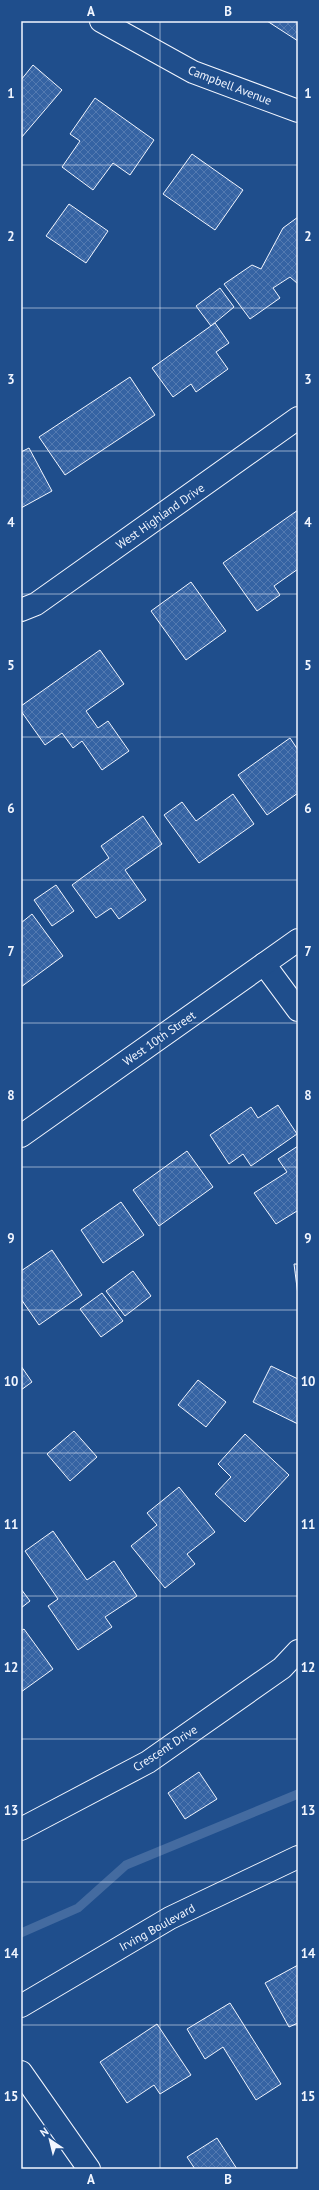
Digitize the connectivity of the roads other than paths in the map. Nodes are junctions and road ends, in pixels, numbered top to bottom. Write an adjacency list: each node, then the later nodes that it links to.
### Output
1 (102, 21): 2 (street, Campbell Avenue)
2 (298, 111)
3 (298, 418): 4 (street, West Highland Drive)
4 (21, 610)
5 (298, 940): 6 (street, West 10th Street)
6 (264, 964): 7 (street); 8 (street, West 10th Street)
7 (298, 1010)
8 (21, 1136)
9 (298, 1651): 10 (street, Crescent Drive)
10 (21, 1829)
11 (298, 1857): 12 (street, Irving Boulevard)
12 (21, 2006)
13 (21, 2072): 14 (street)
14 (89, 2169)

